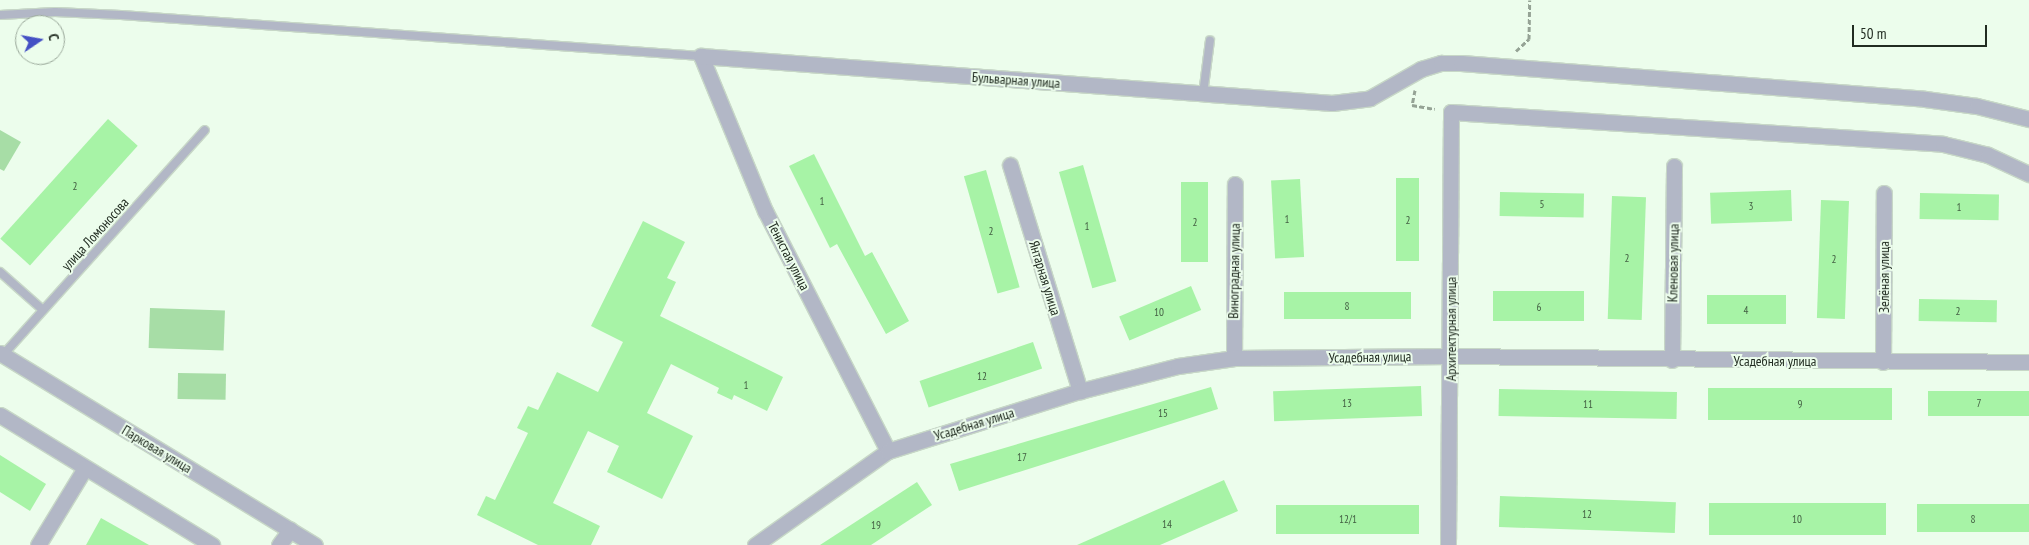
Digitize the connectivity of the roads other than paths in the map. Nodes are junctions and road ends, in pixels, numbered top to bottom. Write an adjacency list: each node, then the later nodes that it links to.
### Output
1 (0, 16): 3 (lane)
2 (1210, 40): 4 (lane)
3 (701, 56): 4 (street, Бульварная улица); 22 (street, Тенистая улица)
4 (1203, 94): 5 (street, Бульварная улица)
5 (2029, 119)
6 (205, 130): 13 (lane, улица Ломоносова)
7 (1010, 165): 20 (street, Янтарная улица)
8 (1674, 166): 17 (street, Кленовая улица)
9 (2029, 174): 15 (street, Архитектурная улица)
10 (1235, 184): 16 (street, Виноградная улица)
11 (1884, 193): 18 (street, Зелёная улица)
12 (0, 272): 13 (lane)
13 (43, 310): 14 (lane, улица Ломоносова)
14 (1, 354): 24 (street, Парковая улица)
15 (1451, 356): 16 (street, Усадебная улица); 17 (street, Усадебная улица); 30 (street, Архитектурная улица)
16 (1234, 358): 20 (street, Усадебная улица)
17 (1672, 360): 18 (street, Усадебная улица)
18 (1883, 362): 19 (street, Усадебная улица)
19 (2029, 362)
20 (1080, 391): 22 (street, Усадебная улица)
21 (0, 415): 23 (street)
22 (888, 451): 29 (street, Усадебная улица)
23 (85, 468): 25 (street); 26 (street)
24 (290, 530): 27 (street); 28 (street, Парковая улица)
25 (38, 545)
26 (212, 545)
27 (280, 545)
28 (315, 545)
29 (755, 545)
30 (1448, 545)

